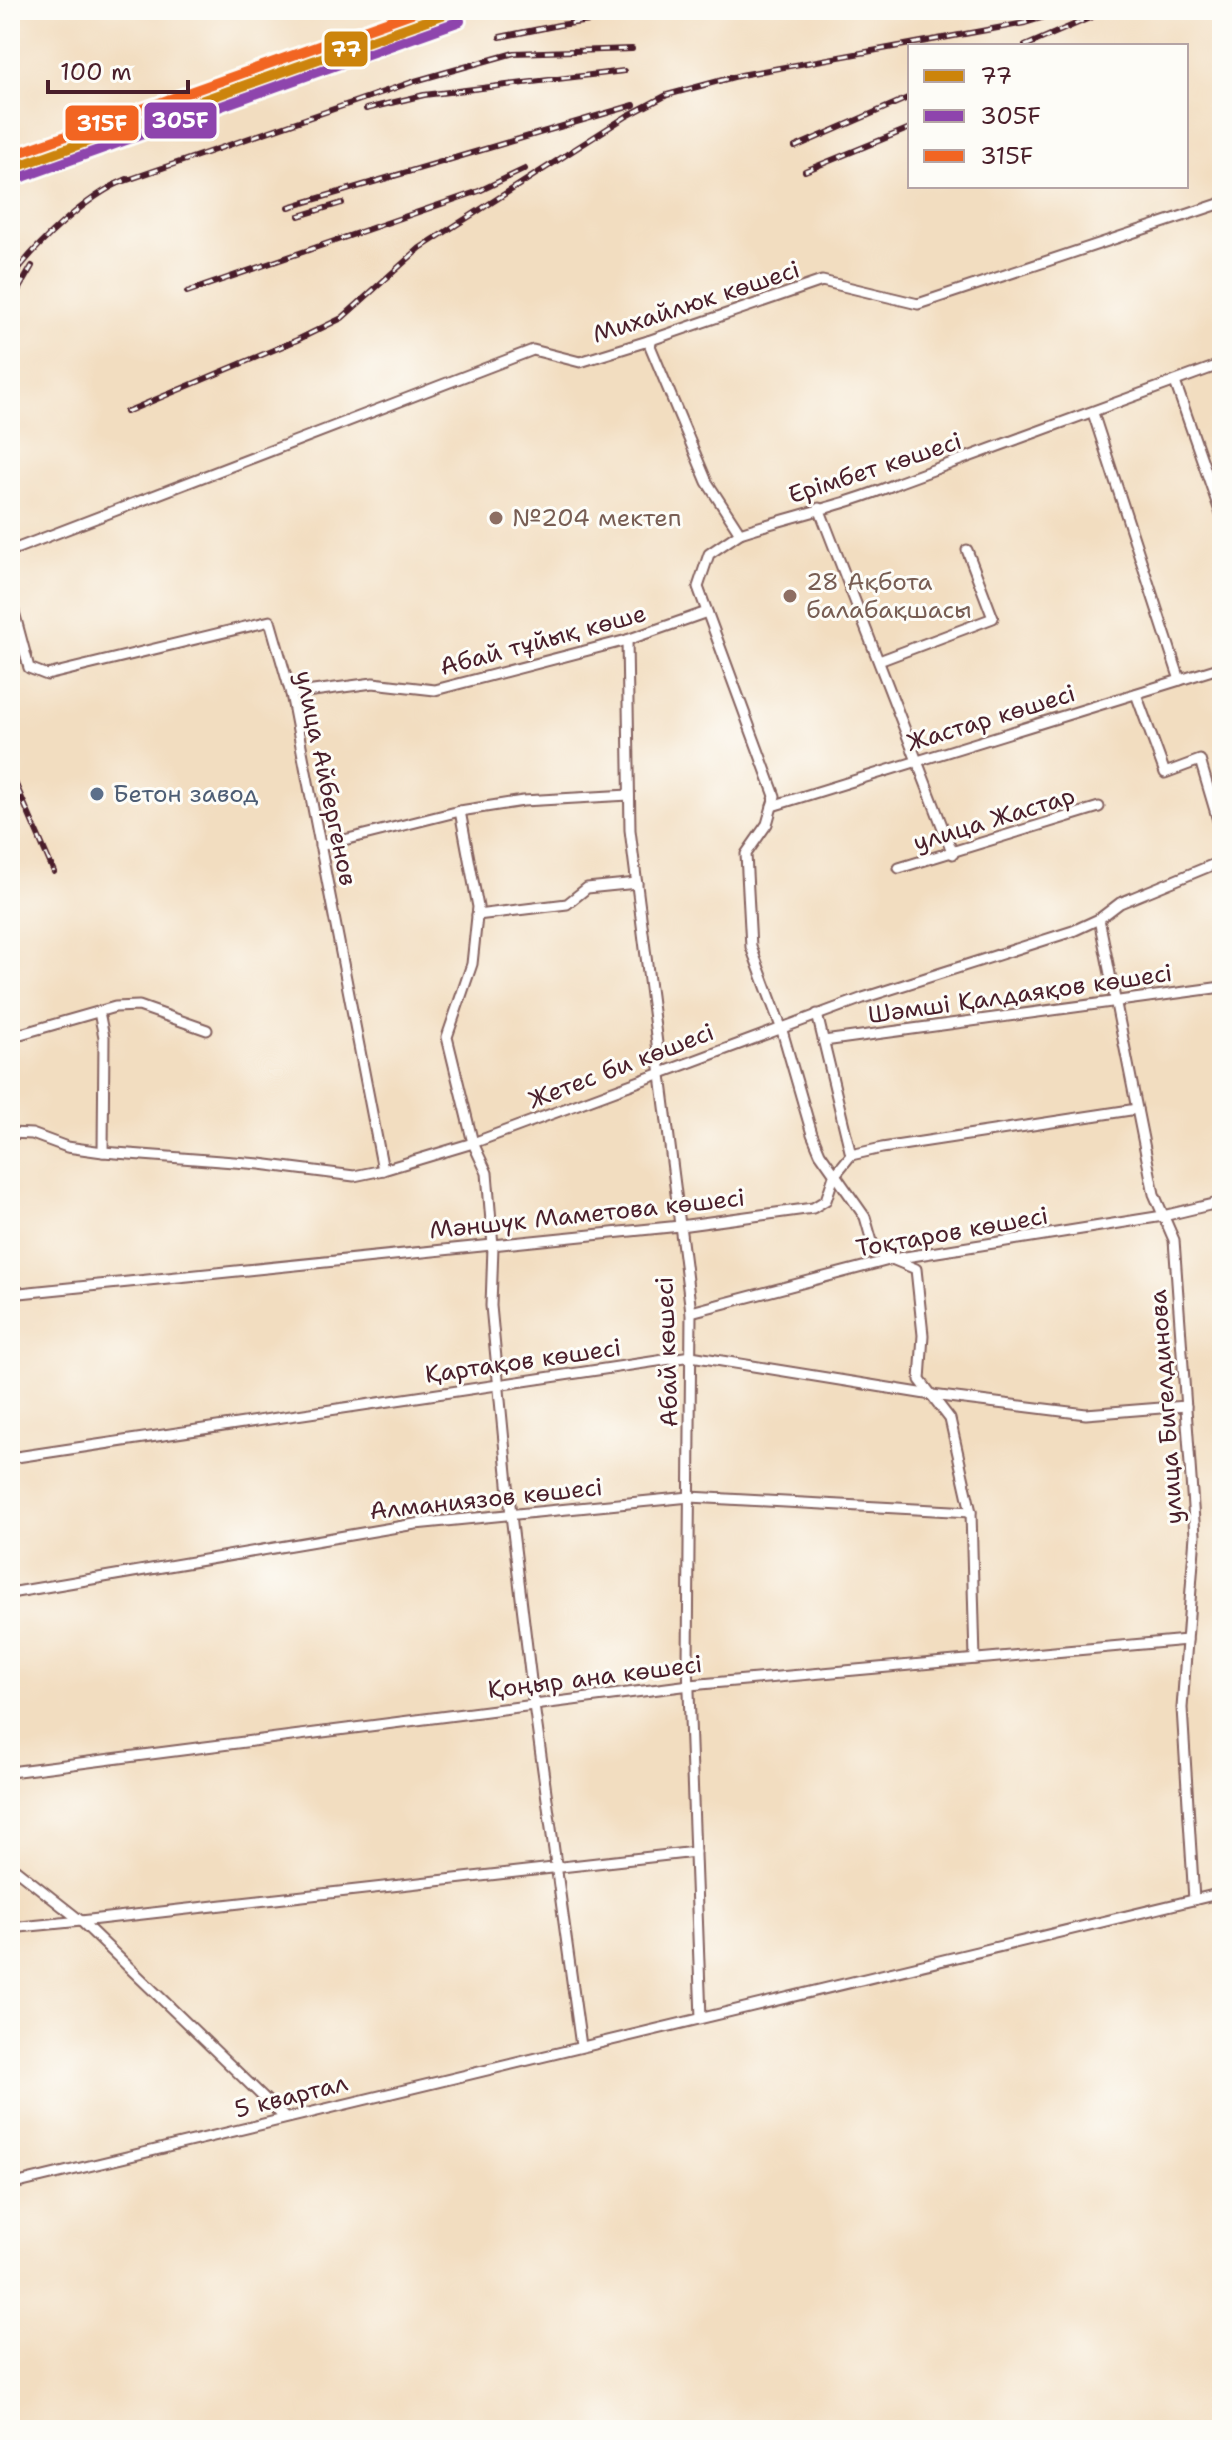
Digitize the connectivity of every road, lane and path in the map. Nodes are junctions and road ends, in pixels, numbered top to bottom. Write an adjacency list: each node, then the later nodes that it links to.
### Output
1 (1222, 203): 2 (street, Михайлюк көшесі)
2 (648, 341): 8 (street); 10 (street, Михайлюк көшесі)
3 (1222, 364): 4 (street, Ерімбет көшесі)
4 (1175, 382): 5 (street, Ерімбет көшесі); 7 (street)
5 (1093, 413): 6 (street, Ерімбет көшесі); 16 (street)
6 (819, 508): 8 (street, Ерімбет көшесі); 14 (street)
7 (1222, 517)
8 (740, 533): 12 (street, Ерімбет көшесі)
9 (967, 550): 14 (street)
10 (10, 551)
11 (10, 597): 17 (street, улица Айбергенов)
12 (707, 612): 13 (street, Абай тұйық көше); 21 (street, Ерімбет көшесі)
13 (627, 640): 17 (street, Абай тұйық көше); 20 (street, Абай көшесі)
14 (879, 661): 19 (street)
15 (1222, 667): 16 (street, Жастар көшесі)
16 (1180, 680): 18 (street, Жастар көшесі)
17 (291, 694): 25 (street, улица Айбергенов)
18 (1136, 694): 19 (street, Жастар көшесі); 24 (street)
19 (919, 762): 21 (street, Жастар көшесі); 26 (street)
20 (629, 795): 23 (street); 29 (street, Абай көшесі)
21 (772, 806): 37 (street)
22 (1099, 807): 26 (street, улица Жастар)
23 (460, 811): 25 (street); 30 (street)
24 (1222, 834)
25 (320, 846): 47 (street, улица Айбергенов)
26 (953, 854): 28 (street, улица Жастар)
27 (1222, 861): 31 (street, Жетес би көшесі)
28 (899, 868)
29 (637, 883): 30 (street); 41 (street, Абай көшесі)
30 (477, 915): 44 (street)
31 (1099, 919): 33 (street, улица Бигелдинова); 36 (street, Жетес би көшесі)
32 (1222, 987): 33 (street, Шәмші Қалдаяқов көшесі)
33 (1116, 1001): 40 (street, Шәмші Қалдаяқов көшесі); 42 (street, улица Бигелдинова)
34 (99, 1012): 38 (street); 39 (street); 45 (street)
35 (10, 1014): 39 (street)
36 (817, 1014): 37 (street, Жетес би көшесі); 40 (street)
37 (781, 1027): 41 (street, Жетес би көшесі); 48 (street)
38 (207, 1030)
39 (13, 1036)
40 (824, 1041): 46 (street)
41 (661, 1072): 44 (street, Жетес би көшесі); 51 (street, Абай көшесі)
42 (1137, 1109): 46 (street); 50 (street, улица Бигелдинова)
43 (10, 1133): 45 (street, Жетес би көшесі)
44 (473, 1143): 47 (street, Жетес би көшесі); 52 (street)
45 (103, 1152): 47 (street, Жетес би көшесі)
46 (851, 1155): 48 (street, Мәншүк Маметова көшесі)
47 (383, 1170)
48 (834, 1176): 51 (street, Мәншүк Маметова көшесі); 53 (street)
49 (1222, 1202): 50 (street, Тоқтаров көшесі)
50 (1163, 1216): 53 (street, Тоқтаров көшесі); 59 (street, улица Бигелдинова)
51 (680, 1226): 52 (street, Мәншүк Маметова көшесі); 55 (street, Абай көшесі)
52 (493, 1246): 54 (street, Мәншүк Маметова көшесі); 57 (street)
53 (893, 1259): 55 (street, Тоқтаров көшесі); 58 (street)
54 (10, 1294)
55 (691, 1312): 56 (street, Абай көшесі)
56 (691, 1356): 57 (street, Қартақов көшесі); 58 (street, Қартақов көшесі); 61 (street, Абай көшесі)
57 (498, 1385): 60 (street, Қартақов көшесі); 63 (street)
58 (932, 1395): 59 (street, Қартақов көшесі); 62 (street)
59 (1186, 1406): 65 (street, улица Бигелдинова)
60 (10, 1458)
61 (690, 1497): 62 (street, Алманиязов көшесі); 63 (street, Алманиязов көшесі); 67 (street, Абай көшесі)
62 (971, 1512): 66 (street)
63 (511, 1515): 64 (street, Алманиязов көшесі); 68 (street)
64 (10, 1593)
65 (1187, 1640): 66 (street, Қоңыр ана көшесі); 74 (street, улица Бигелдинова)
66 (975, 1659): 67 (street, Қоңыр ана көшесі)
67 (690, 1685): 68 (street, Қоңыр ана көшесі); 70 (street, Абай көшесі)
68 (534, 1705): 69 (street, Қоңыр ана көшесі); 72 (street)
69 (10, 1772)
70 (695, 1852): 72 (street); 77 (street, Абай көшесі)
71 (10, 1865): 75 (street)
72 (556, 1866): 75 (street); 78 (street)
73 (1222, 1893): 74 (street, 5 квартал)
74 (1194, 1900): 77 (street, 5 квартал)
75 (81, 1921): 76 (street); 79 (street)
76 (10, 1928)
77 (701, 2018): 78 (street, 5 квартал)
78 (581, 2046): 79 (street, 5 квартал)
79 (285, 2118): 80 (street, 5 квартал)
80 (10, 2185)

